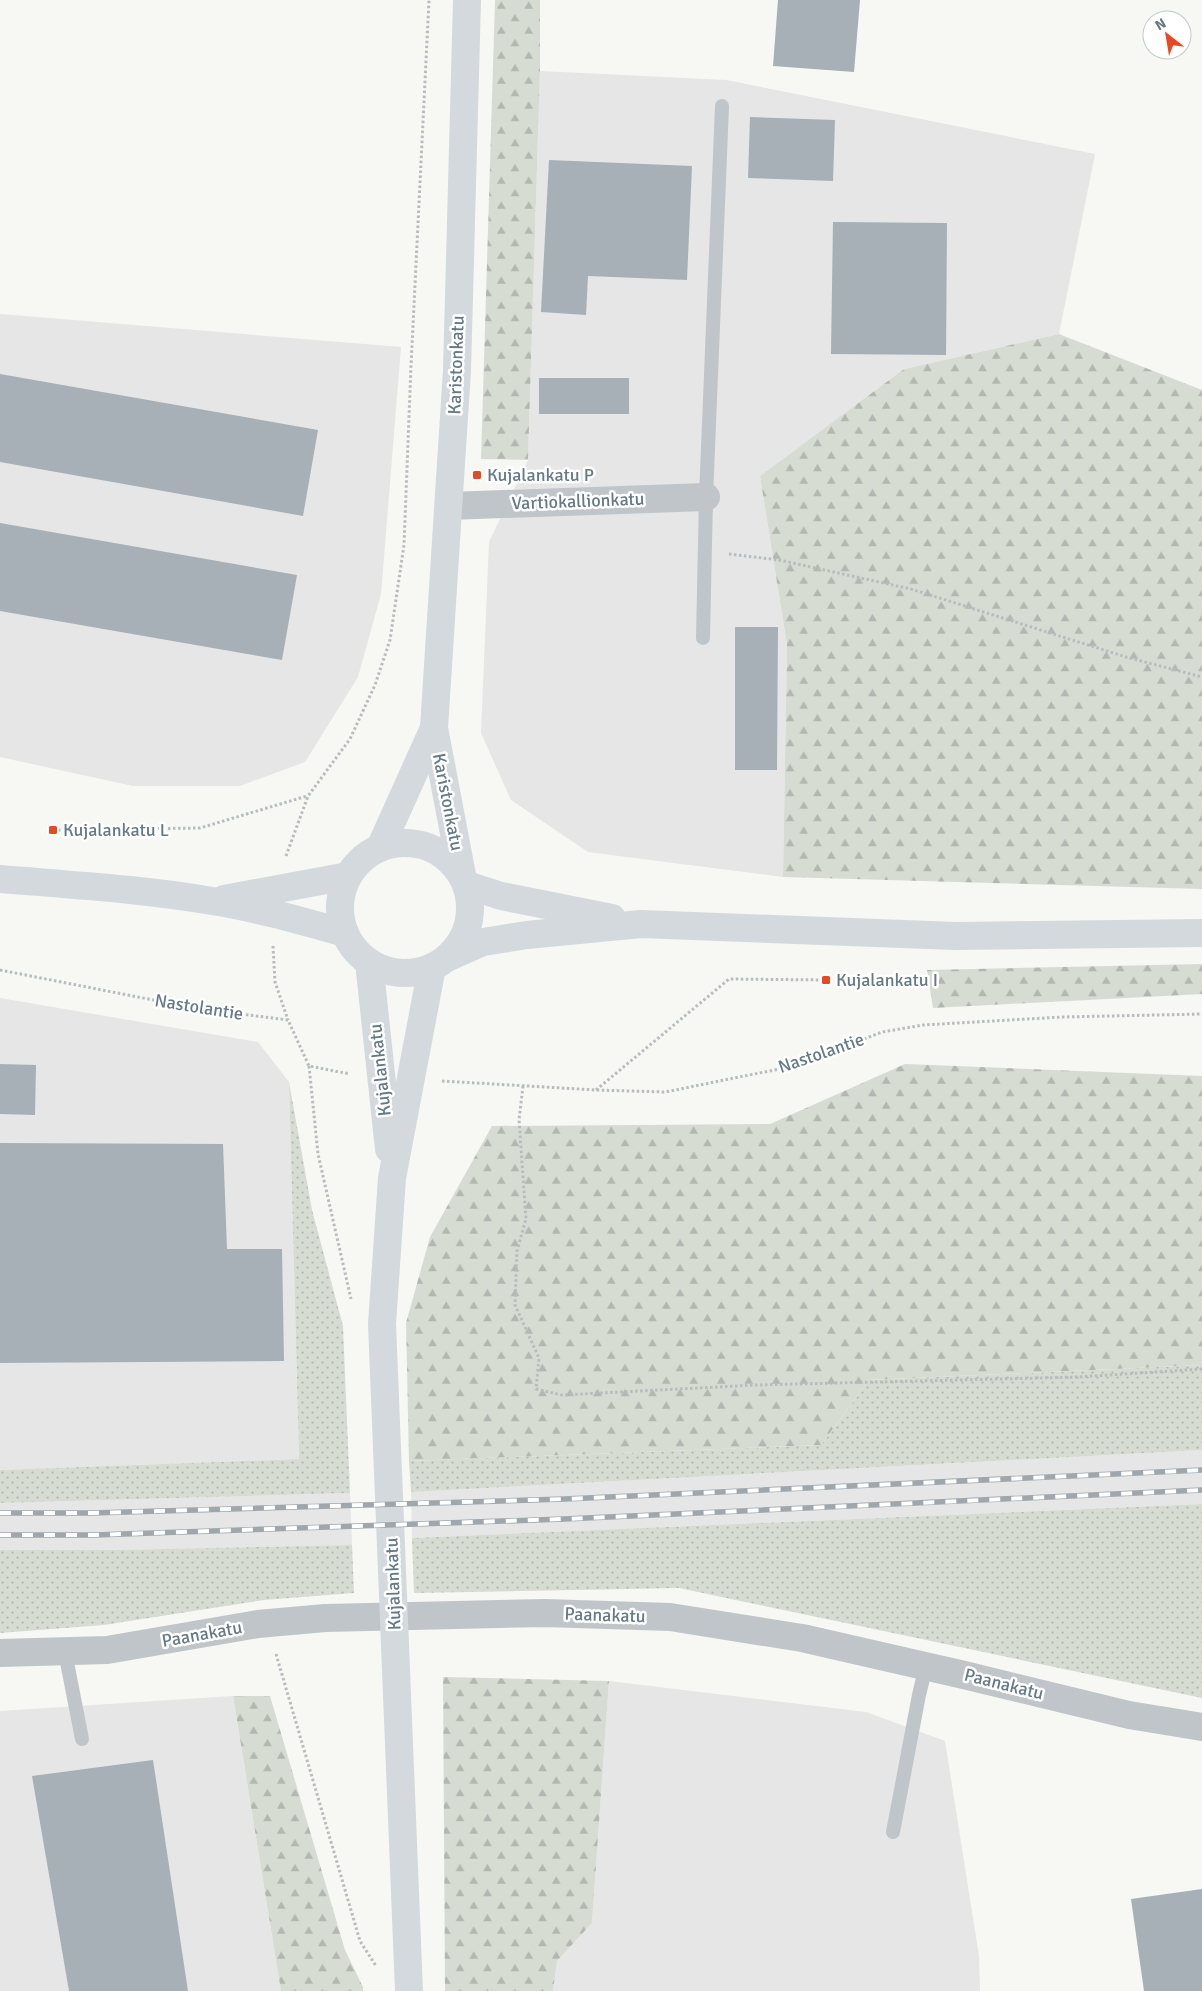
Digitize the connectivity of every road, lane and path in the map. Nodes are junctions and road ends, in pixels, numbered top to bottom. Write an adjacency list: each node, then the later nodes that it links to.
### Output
1 (429, 0): 10 (path)
2 (467, 0): 5 (street, Karistonkatu)
3 (722, 106): 4 (lane)
4 (706, 497): 5 (street, Vartiokallionkatu); 6 (lane)
5 (449, 506): 9 (street, Karistonkatu)
6 (705, 551): 7 (lane); 8 (path)
7 (703, 638)
8 (1202, 677)
9 (434, 728): 12 (street, Karistonkatu); 16 (street, Karistonkatu)
10 (308, 796): 11 (path); 13 (path)
11 (53, 830)
12 (380, 848): 14 (street); 16 (street)
13 (283, 864)
14 (348, 876): 17 (street); 20 (street)
15 (0, 879): 17 (street)
16 (464, 880): 18 (street); 23 (street)
17 (212, 901): 20 (street)
18 (641, 924): 19 (street); 23 (street)
19 (1202, 933)
20 (345, 934): 22 (street)
21 (274, 945): 27 (path)
22 (369, 962): 23 (street); 33 (street, Kujalankatu)
23 (441, 962): 33 (street, Kujalankatu)
24 (0, 970): 27 (path, Nastolantie)
25 (826, 980): 32 (path)
26 (1202, 1014): 32 (path, Nastolantie)
27 (288, 1020): 28 (path)
28 (309, 1066): 29 (path); 34 (path)
29 (352, 1075)
30 (442, 1081): 31 (path, Nastolantie)
31 (522, 1086): 32 (path, Nastolantie); 35 (path)
32 (596, 1090)
33 (392, 1178): 44 (street, Kujalankatu)
34 (352, 1305)
35 (1202, 1369)
36 (274, 1649): 43 (path)
37 (64, 1652): 38 (street, Paanakatu); 39 (street, Paanakatu); 41 (lane)
38 (0, 1654)
39 (926, 1666): 40 (street, Paanakatu); 42 (lane)
40 (1202, 1727)
41 (82, 1739)
42 (893, 1832)
43 (379, 1971)
44 (409, 1991)

